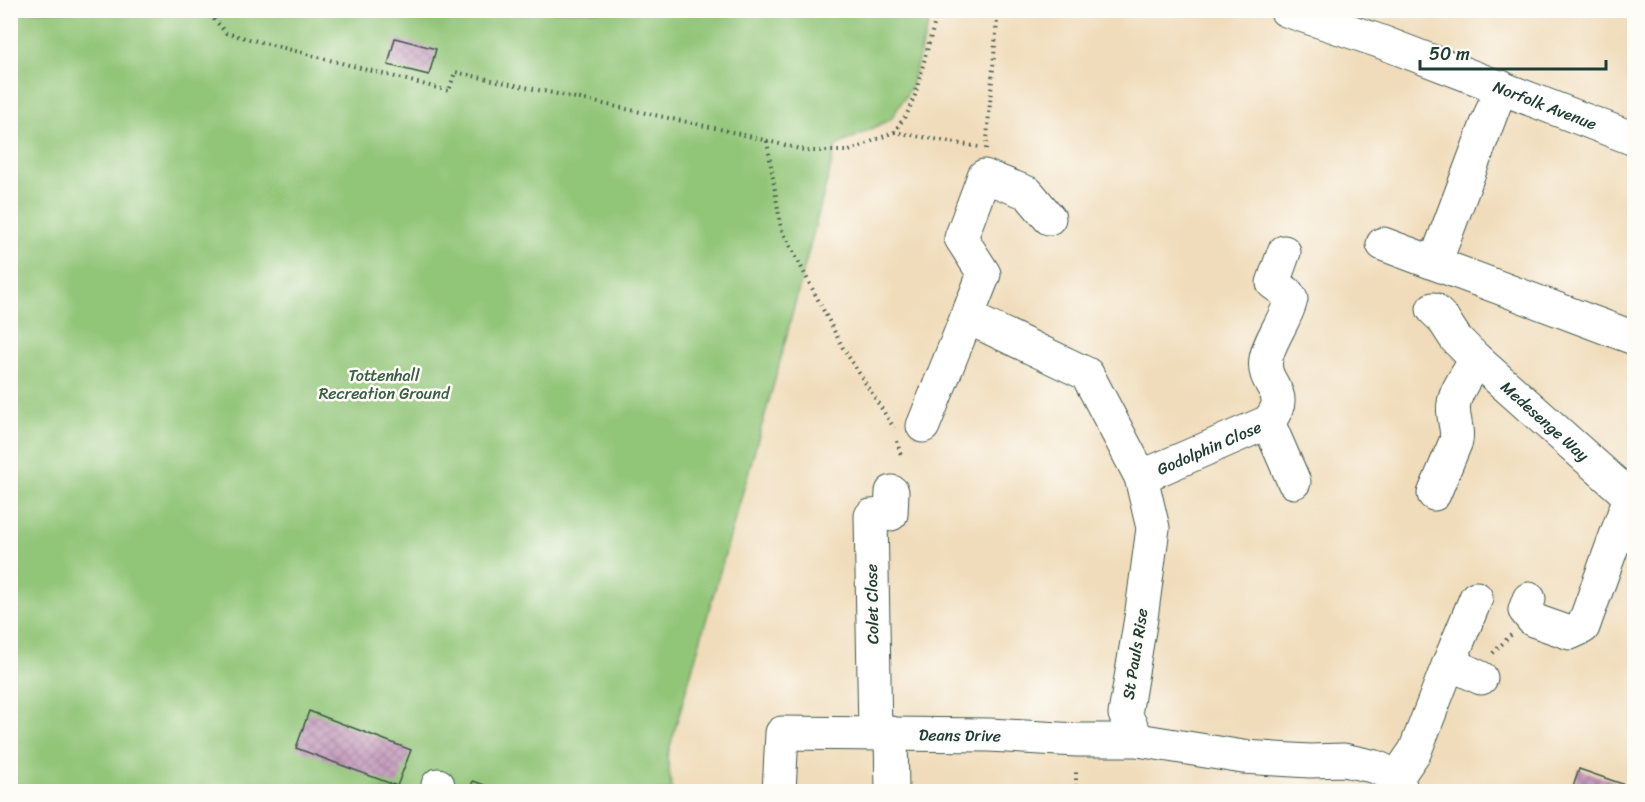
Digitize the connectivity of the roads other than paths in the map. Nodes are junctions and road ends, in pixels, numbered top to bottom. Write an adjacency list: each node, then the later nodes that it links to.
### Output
1 (1286, 10): 2 (street, Norfolk Avenue)
2 (1324, 16): 3 (street, Norfolk Avenue)
3 (1501, 87): 4 (street, Norfolk Avenue); 8 (street)
4 (1635, 139)
5 (1049, 218): 10 (street)
6 (1383, 244): 8 (street)
7 (1284, 252): 13 (street, Godolphin Close)
8 (1435, 263): 11 (street)
9 (1433, 309): 12 (street, Medesenge Way)
10 (967, 316): 14 (street); 15 (street, St Pauls Rise)
11 (1635, 338)
12 (1466, 349): 18 (street); 19 (street, Medesenge Way)
13 (1268, 422): 15 (street, Godolphin Close); 16 (street)
14 (923, 426)
15 (1141, 477): 23 (street, St Pauls Rise)
16 (1294, 482)
17 (892, 492): 22 (street, Colet Close)
18 (1434, 494)
19 (1632, 499): 21 (street)
20 (1476, 598): 24 (street)
21 (1529, 608)
22 (883, 733): 23 (street, Deans Drive); 25 (street, Deans Drive); 26 (street)
23 (1138, 740): 24 (street)
24 (1400, 784)
25 (779, 792)
26 (892, 792)

